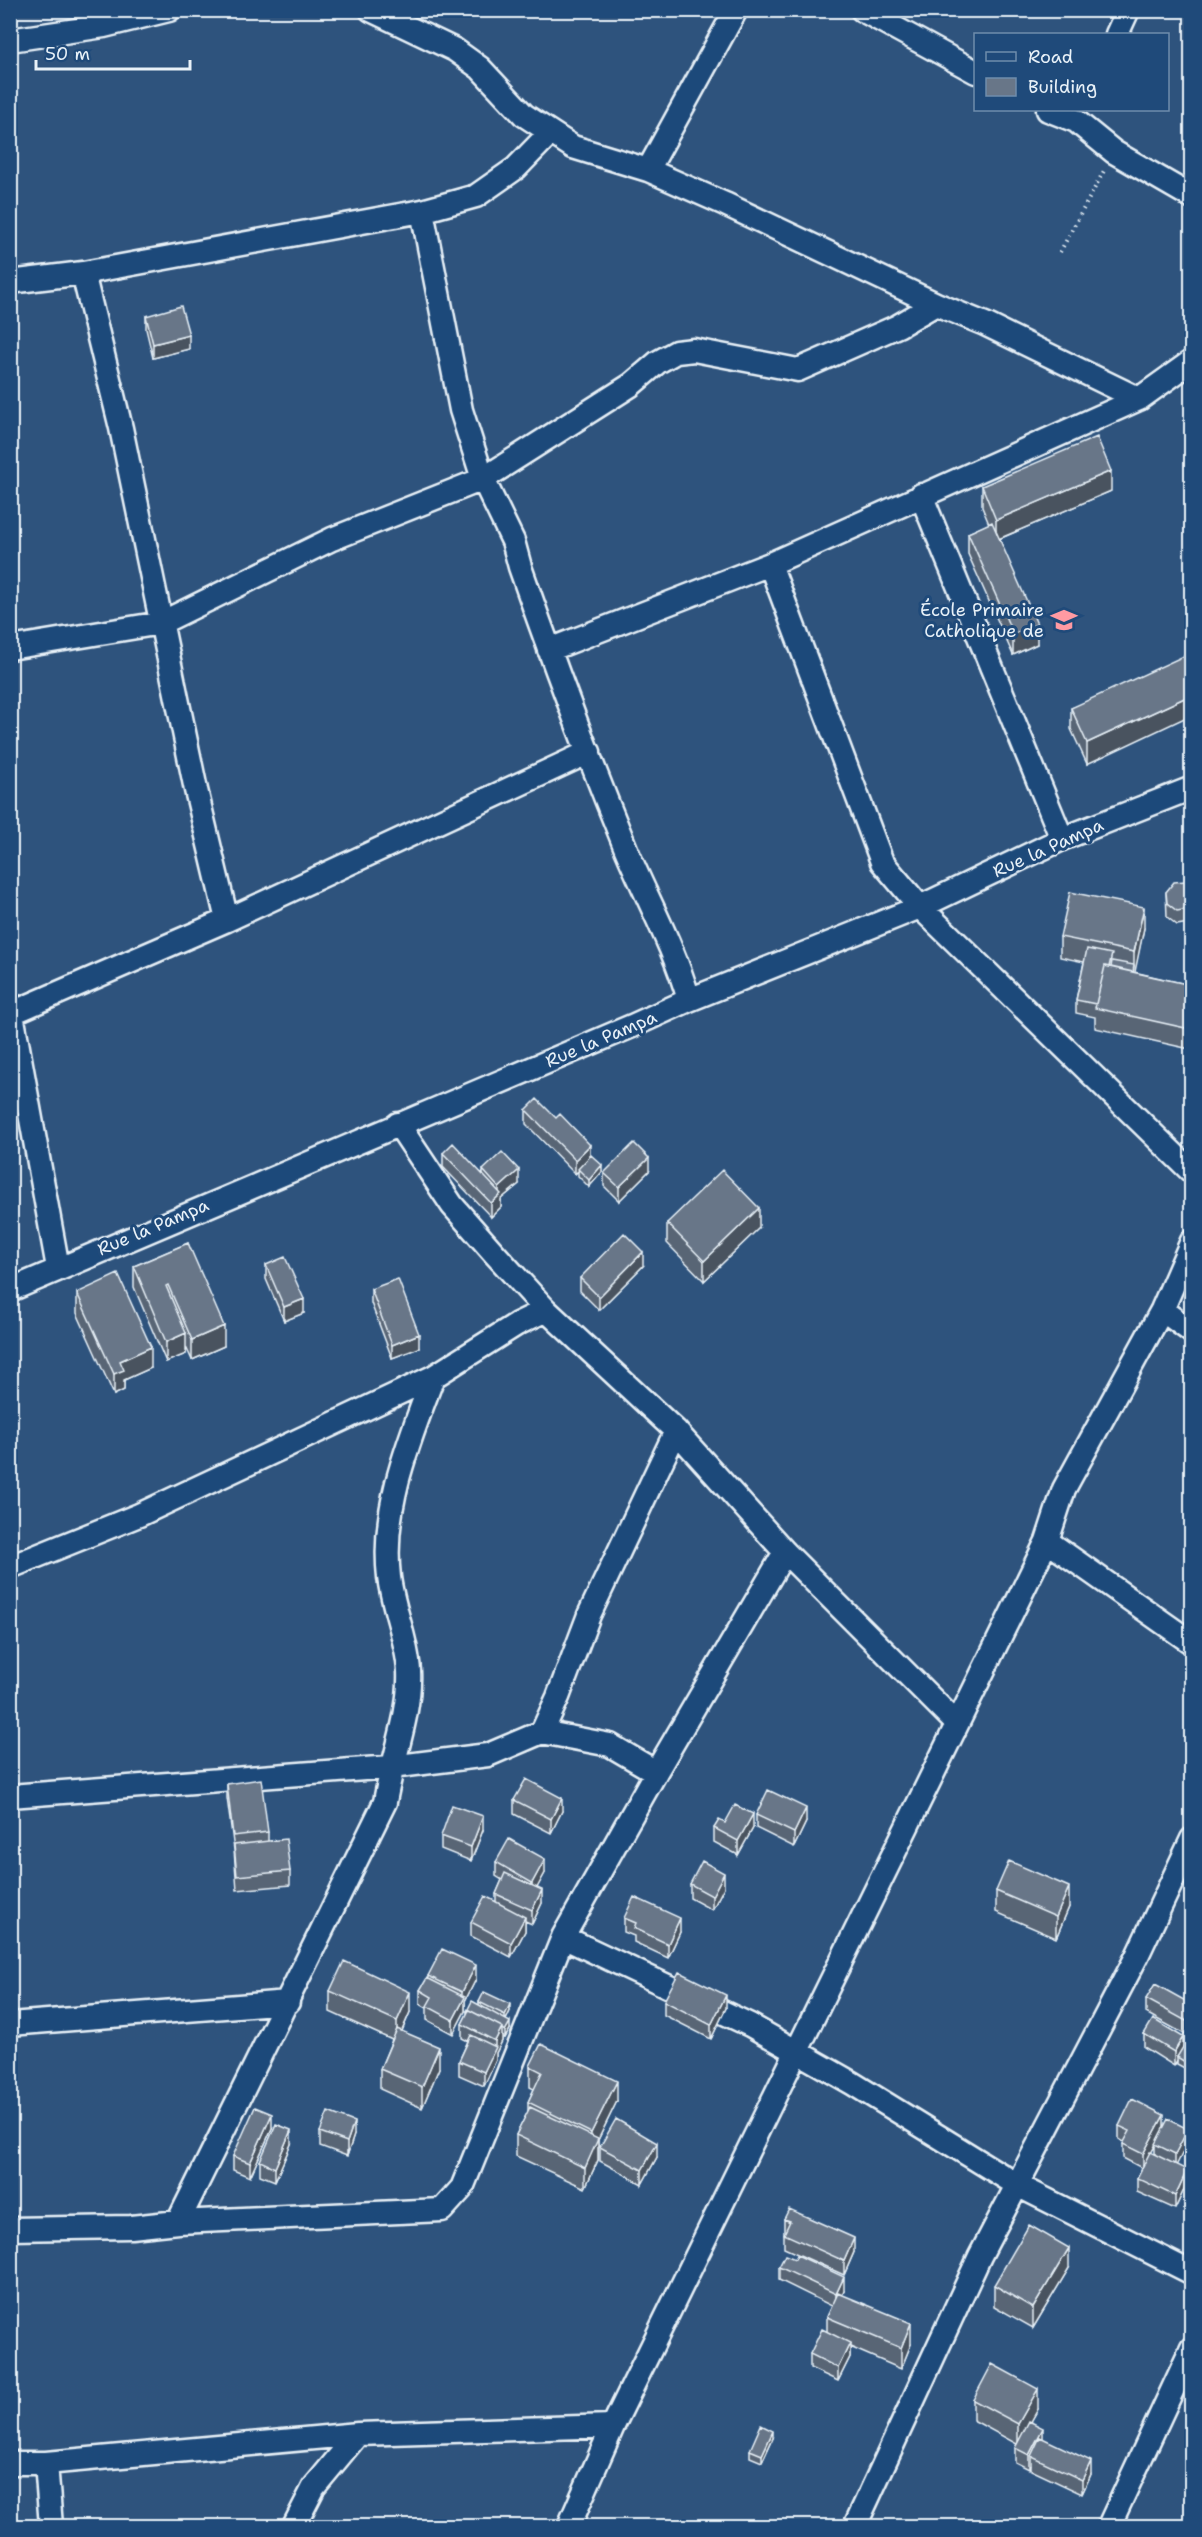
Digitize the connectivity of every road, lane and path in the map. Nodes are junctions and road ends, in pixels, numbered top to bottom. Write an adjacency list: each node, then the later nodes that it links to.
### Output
1 (169, 10): 7 (street)
2 (371, 10): 11 (street)
3 (736, 10): 13 (street)
4 (862, 10): 8 (street)
5 (1128, 10): 6 (street)
6 (1117, 33)
7 (10, 40)
8 (974, 71)
9 (1053, 111): 10 (street)
10 (1078, 116): 12 (street)
11 (550, 133): 13 (street); 15 (street)
12 (1113, 152): 14 (street); 16 (path)
13 (648, 170): 19 (street)
14 (1191, 197)
15 (422, 211): 17 (street); 22 (street)
16 (1060, 252)
17 (83, 273): 18 (street); 25 (street)
18 (10, 282)
19 (936, 304): 21 (street); 22 (street)
20 (1191, 361): 21 (street)
21 (1139, 399): 23 (street)
22 (483, 479): 25 (street); 27 (street)
23 (921, 495): 24 (street); 30 (street)
24 (770, 564): 27 (street); 31 (street)
25 (161, 623): 26 (street); 32 (street)
26 (10, 648)
27 (549, 650): 28 (street)
28 (589, 752): 32 (street); 33 (street)
29 (1191, 788): 30 (street, Rue la Pampa)
30 (1062, 839): 31 (street, Rue la Pampa)
31 (920, 907): 33 (street, Rue la Pampa); 36 (street)
32 (227, 920): 34 (street)
33 (689, 1000): 35 (street, Rue la Pampa)
34 (11, 1008): 38 (street)
35 (398, 1124): 38 (street, Rue la Pampa); 40 (street)
36 (1191, 1172)
37 (1191, 1240): 41 (street)
38 (58, 1268): 39 (street, Rue la Pampa)
39 (10, 1290)
40 (546, 1310): 43 (street); 44 (street)
41 (1162, 1310): 42 (street); 45 (street)
42 (1191, 1332)
43 (433, 1377): 47 (street); 51 (street)
44 (676, 1431): 46 (street); 50 (street)
45 (1047, 1541): 48 (street); 49 (street)
46 (785, 1552): 49 (street); 52 (street)
47 (10, 1567)
48 (1191, 1643)
49 (956, 1724): 58 (street)
50 (542, 1732): 51 (street); 52 (street)
51 (391, 1767): 53 (street); 56 (street)
52 (656, 1772): 55 (street)
53 (10, 1796)
54 (1191, 1839): 59 (street)
55 (563, 1937): 58 (street); 60 (street)
56 (288, 2002): 57 (street); 60 (street)
57 (10, 2024)
58 (798, 2052): 59 (street); 64 (street)
59 (1019, 2186): 62 (street); 71 (street)
60 (178, 2222): 61 (street)
61 (10, 2229)
62 (1191, 2273)
63 (1191, 2348): 72 (street)
64 (613, 2426): 65 (street); 70 (street)
65 (358, 2433): 67 (street); 69 (street)
66 (10, 2463): 67 (street)
67 (46, 2463): 68 (street)
68 (51, 2526)
69 (294, 2526)
70 (569, 2526)
71 (855, 2526)
72 (1109, 2526)

